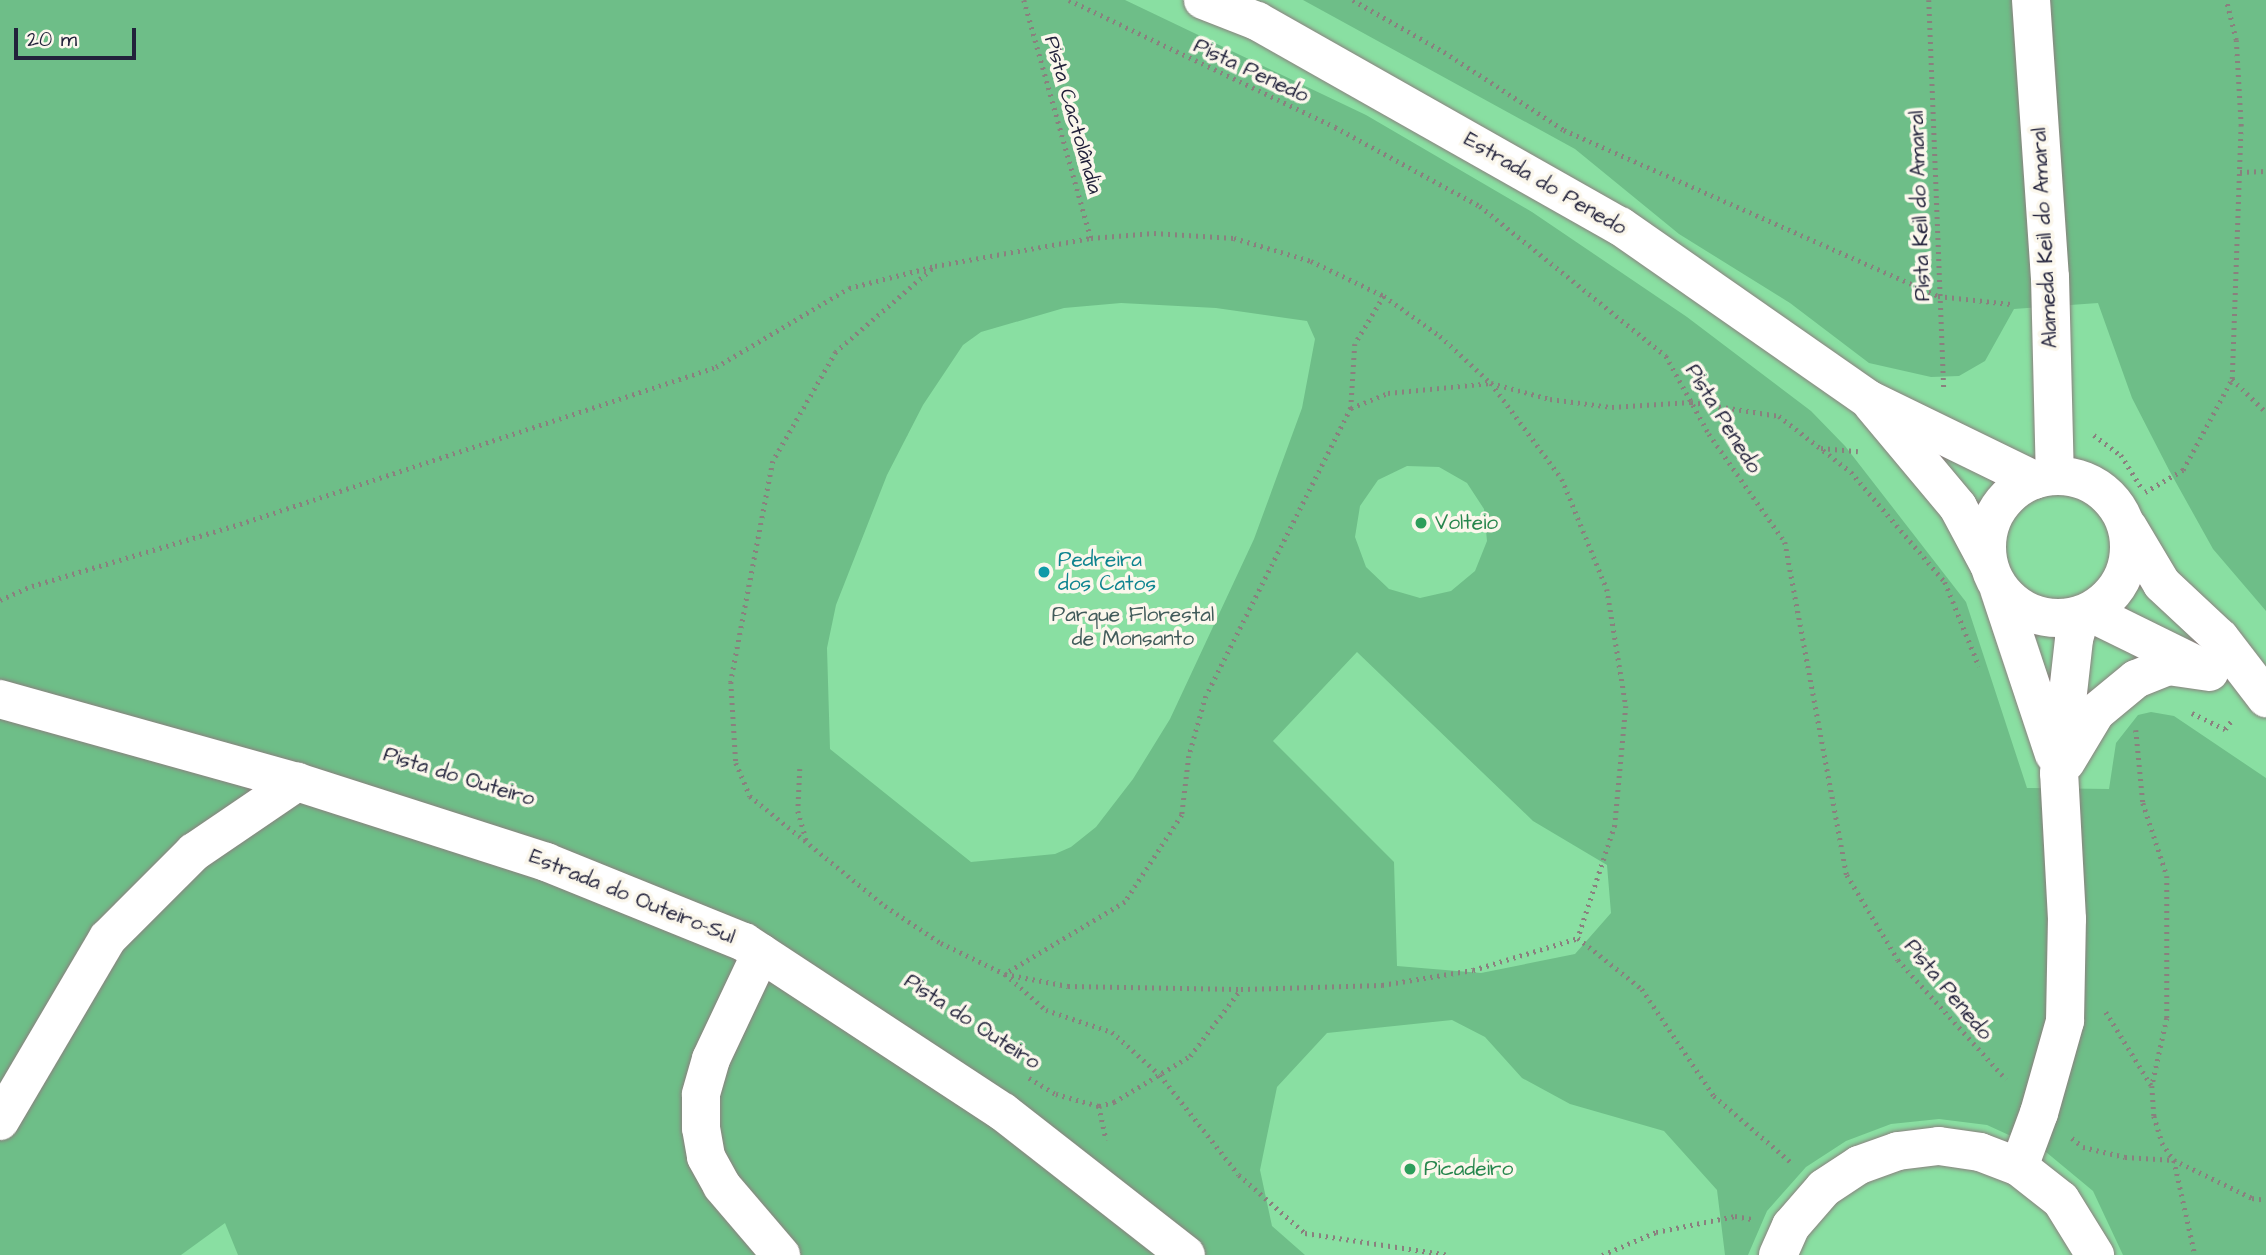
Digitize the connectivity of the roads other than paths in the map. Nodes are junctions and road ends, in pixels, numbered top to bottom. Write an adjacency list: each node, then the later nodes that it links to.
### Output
1 (1203, 0): 3 (street, Estrada do Penedo)
2 (2031, 0): 4 (street, Alameda Keil do Amaral)
3 (1868, 399): 4 (street, Estrada do Penedo); 6 (street, Estrada do Penedo)
4 (2045, 478): 5 (street); 6 (street)
5 (2134, 504): 7 (street); 9 (street)
6 (1993, 574): 7 (street); 11 (street)
7 (2085, 613): 8 (street); 11 (street)
8 (2210, 672): 9 (street); 11 (street)
9 (2261, 694)
10 (0, 699): 12 (street, Estrada do Outeiro-Sul)
11 (2060, 773): 15 (street)
12 (297, 782): 13 (street, Estrada do Outeiro-Sul); 14 (street)
13 (761, 953): 17 (street); 18 (street, Estrada do Outeiro-Sul)
14 (0, 1121)
15 (2019, 1167): 16 (street); 19 (street)
16 (1784, 1241)
17 (781, 1255)
18 (1186, 1255)
19 (2095, 1255)

